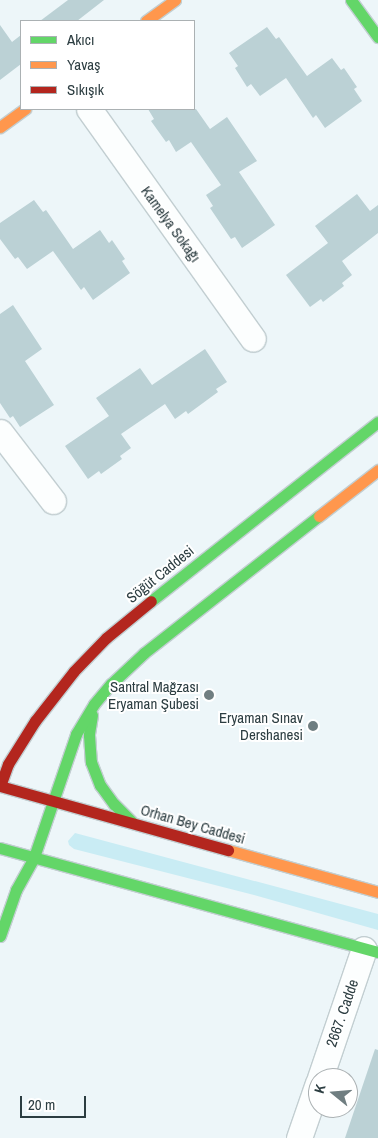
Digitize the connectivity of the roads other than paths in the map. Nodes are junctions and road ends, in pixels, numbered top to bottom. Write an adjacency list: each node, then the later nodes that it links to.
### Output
1 (175, 0): 3 (main road)
2 (351, 0): 4 (main road)
3 (147, 20)
4 (378, 37)
5 (24, 110): 7 (main road)
6 (90, 110): 8 (street, Kamelya Sokağı)
7 (0, 127)
8 (254, 339)
9 (378, 422): 14 (main road, Söğüt Caddesi)
10 (0, 432): 12 (street)
11 (378, 470): 13 (main road)
12 (53, 501)
13 (94, 704): 15 (main road); 16 (main road)
14 (0, 786): 15 (main road, Orhan Bey Caddesi)
15 (53, 800): 16 (main road, Orhan Bey Caddesi); 18 (main road)
16 (132, 822): 19 (main road, Orhan Bey Caddesi)
17 (0, 848): 18 (main road)
18 (34, 857): 20 (main road); 21 (main road)
19 (378, 892)
20 (0, 936)
21 (371, 951): 22 (street, 2667. Cadde)
22 (324, 1068)
23 (308, 1112): 24 (street)
24 (299, 1138)

